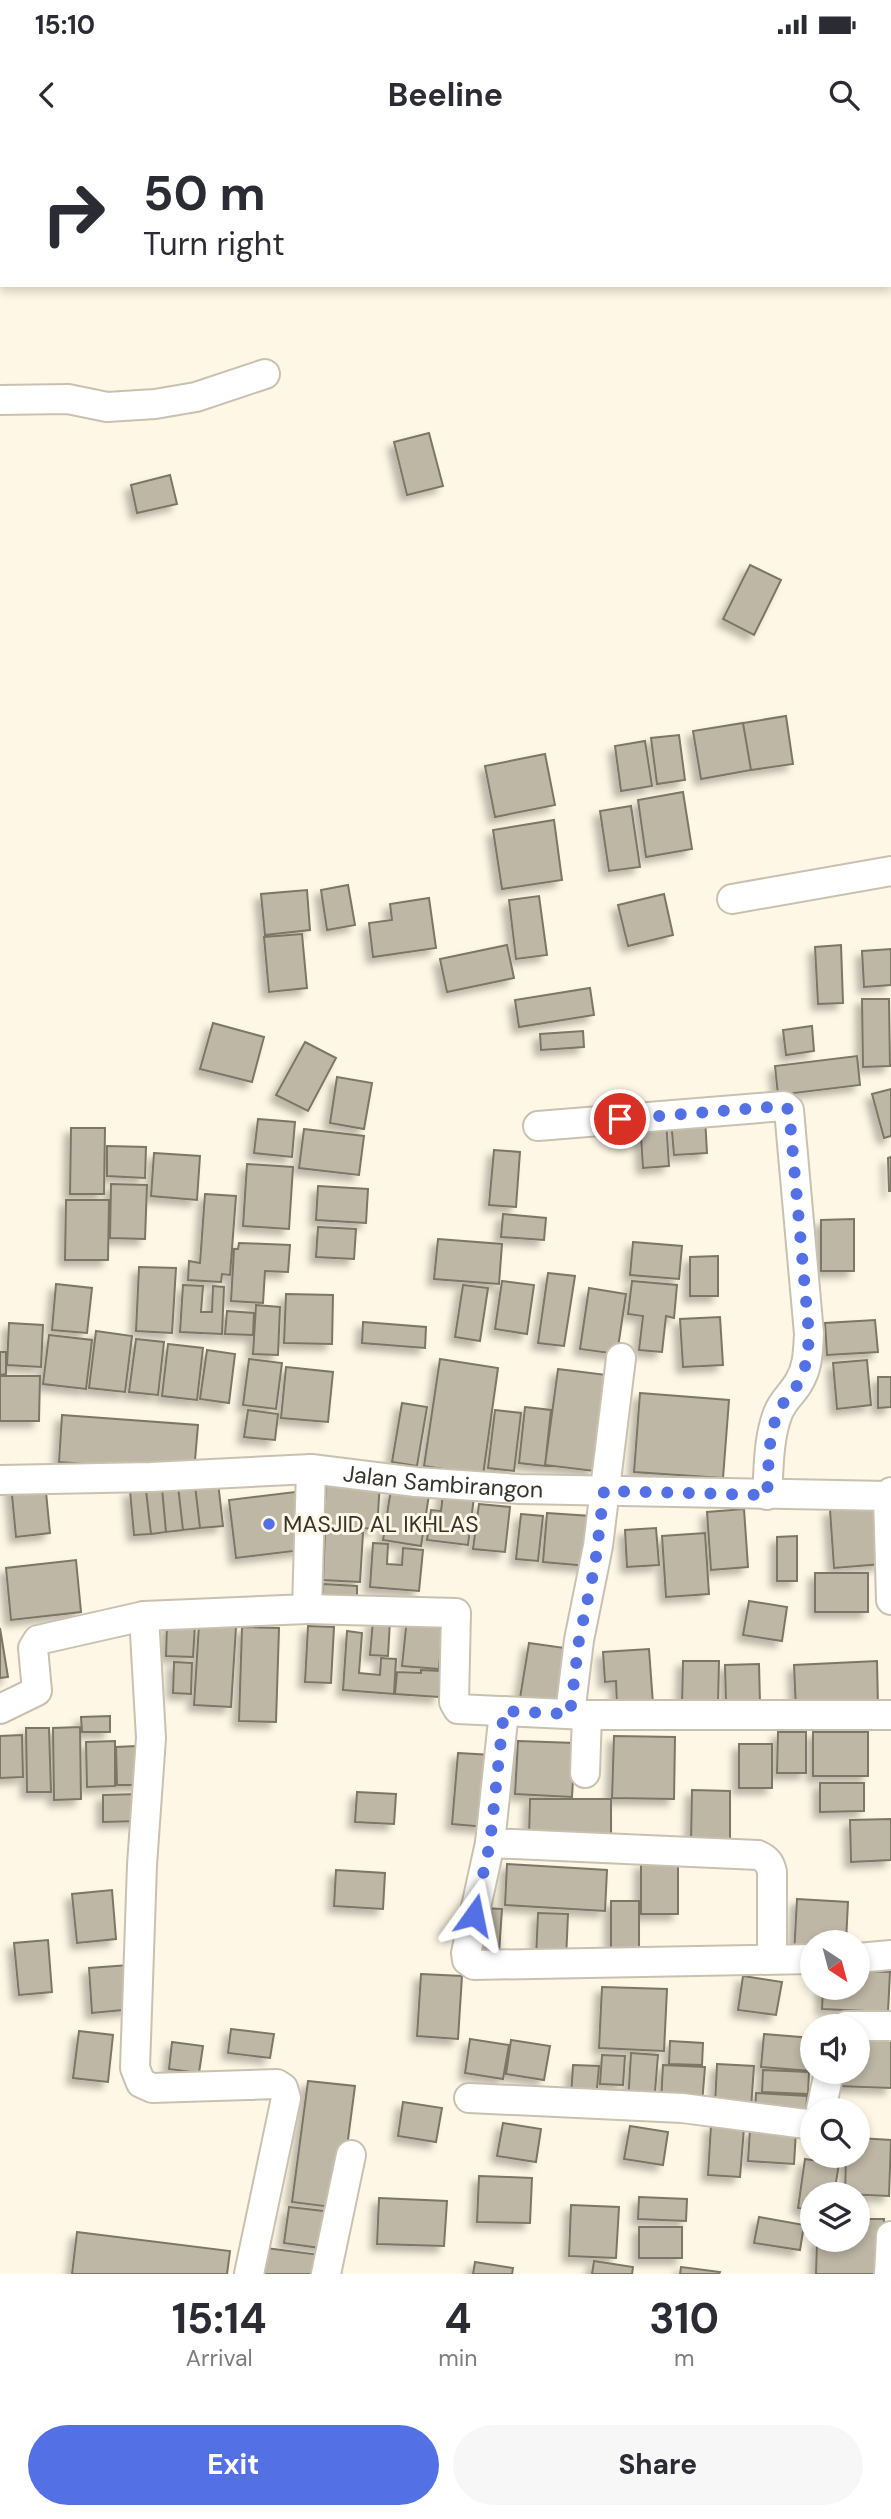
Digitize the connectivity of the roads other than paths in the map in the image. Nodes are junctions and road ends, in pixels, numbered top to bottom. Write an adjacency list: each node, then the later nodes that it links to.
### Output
1 (265, 374): 2 (street)
2 (0, 400)
3 (891, 871): 4 (street)
4 (732, 899)
5 (538, 1126): 11 (street)
6 (621, 1357): 9 (street)
7 (311, 1469): 8 (street, Jalan Sambirangon); 9 (street, Jalan Sambirangon); 13 (street)
8 (0, 1480)
9 (604, 1491): 11 (street, Jalan Sambirangon); 17 (street)
10 (889, 1494): 11 (street, Jalan Sambirangon); 12 (street)
11 (767, 1495)
12 (891, 1600)
13 (307, 1609): 14 (street); 16 (street)
14 (144, 1616): 15 (street); 32 (street)
15 (0, 1709)
16 (504, 1711): 17 (street); 20 (street)
17 (579, 1715): 18 (street); 19 (street)
18 (891, 1715)
19 (585, 1773)
20 (490, 1843): 23 (street); 23 (street)
21 (891, 1955): 22 (street)
22 (870, 1957)
23 (772, 1959): 24 (street)
24 (800, 1959)
25 (870, 2025): 26 (street)
26 (891, 2026)
27 (469, 2098): 28 (street)
28 (800, 2123)
29 (351, 2155): 33 (street)
30 (891, 2236): 31 (street)
31 (890, 2268)
32 (249, 2274)
33 (326, 2274)

